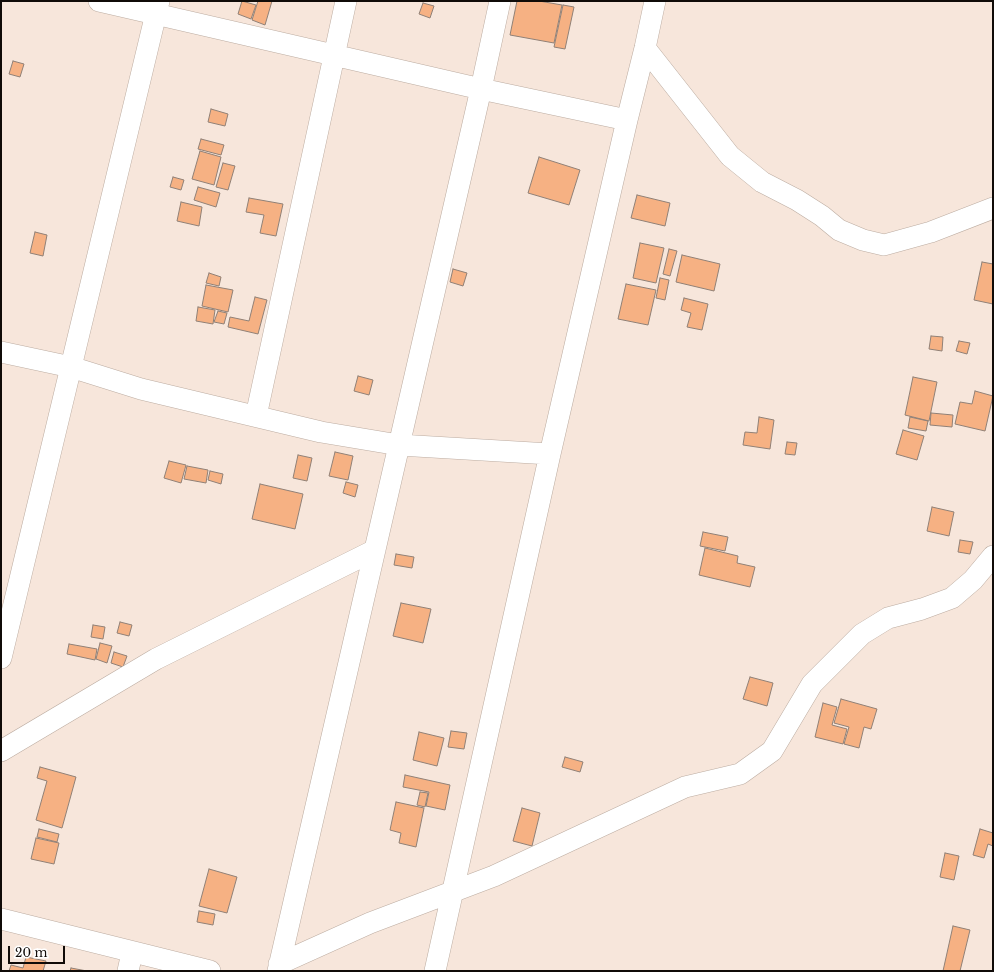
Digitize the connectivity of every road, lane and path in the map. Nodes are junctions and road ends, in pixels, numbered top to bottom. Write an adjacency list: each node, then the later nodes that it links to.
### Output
1 (99, 1): 5 (street)
2 (346, 1): 7 (street)
3 (500, 1): 8 (street)
4 (655, 1): 6 (street)
5 (158, 8): 7 (street); 12 (street)
6 (645, 48): 9 (street); 10 (street)
7 (334, 56): 8 (street); 13 (street)
8 (481, 89): 9 (street); 14 (street)
9 (627, 120): 15 (street)
10 (993, 208)
11 (1, 352): 12 (street)
12 (71, 368): 13 (street); 18 (street)
13 (256, 416): 14 (street)
14 (399, 444): 15 (street); 16 (street)
15 (550, 454): 20 (street)
16 (375, 550): 19 (street); 23 (street)
17 (993, 556): 20 (street)
18 (1, 658)
19 (1, 751)
20 (453, 892): 23 (street); 25 (street)
21 (1, 919): 22 (street)
22 (130, 962): 24 (street)
23 (278, 968)
24 (210, 971)
25 (435, 971)

